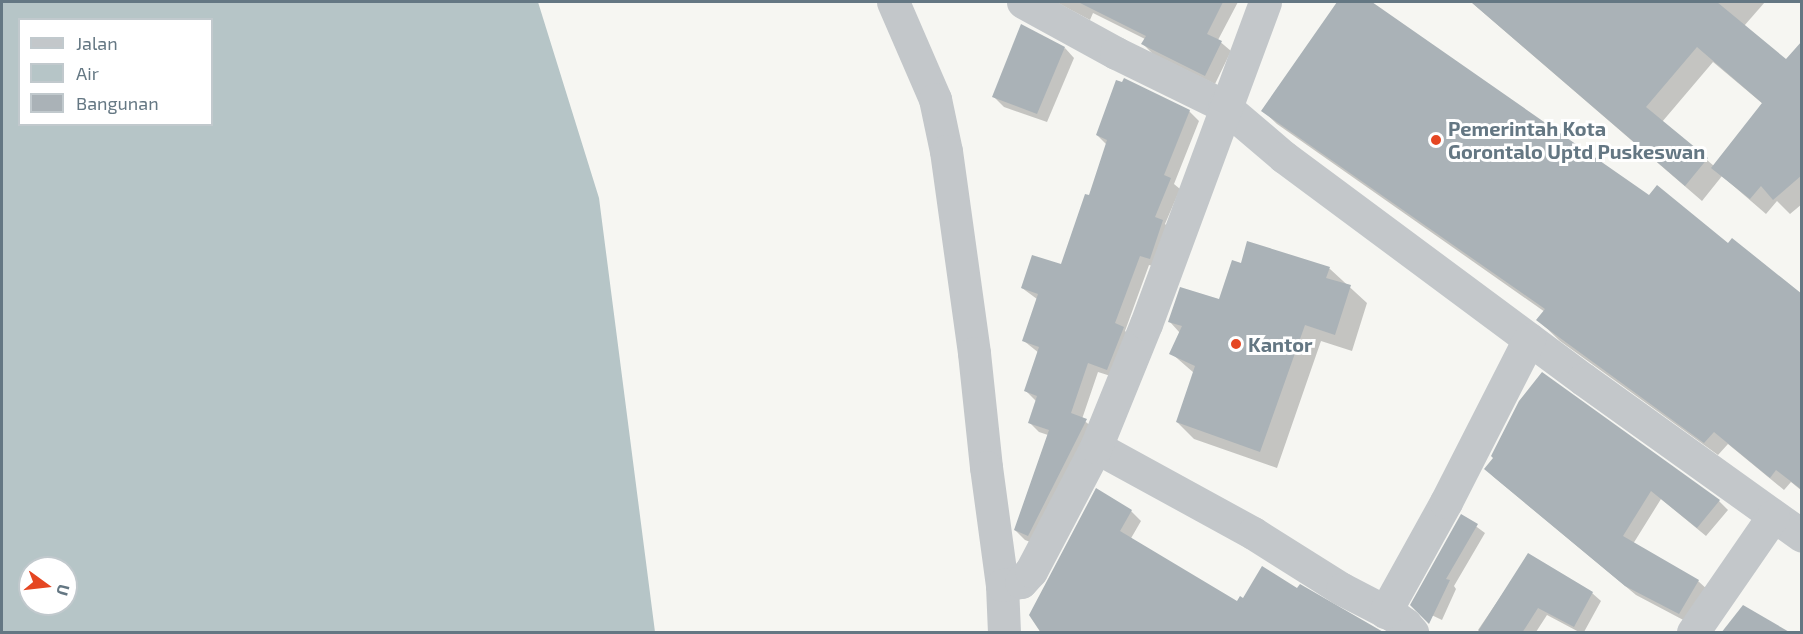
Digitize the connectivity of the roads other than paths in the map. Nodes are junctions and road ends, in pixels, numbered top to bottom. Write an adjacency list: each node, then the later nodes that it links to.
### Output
1 (892, 2): 9 (street)
2 (1023, 2): 4 (street)
3 (1264, 2): 4 (street)
4 (1224, 106): 5 (street); 6 (street)
5 (1529, 339): 7 (street); 10 (street)
6 (1096, 447): 9 (street); 10 (street)
7 (1773, 516): 8 (street); 13 (street)
8 (1802, 536)
9 (1002, 585): 11 (street)
10 (1385, 612): 12 (street)
11 (1005, 631)
12 (1412, 633)
13 (1693, 633)

